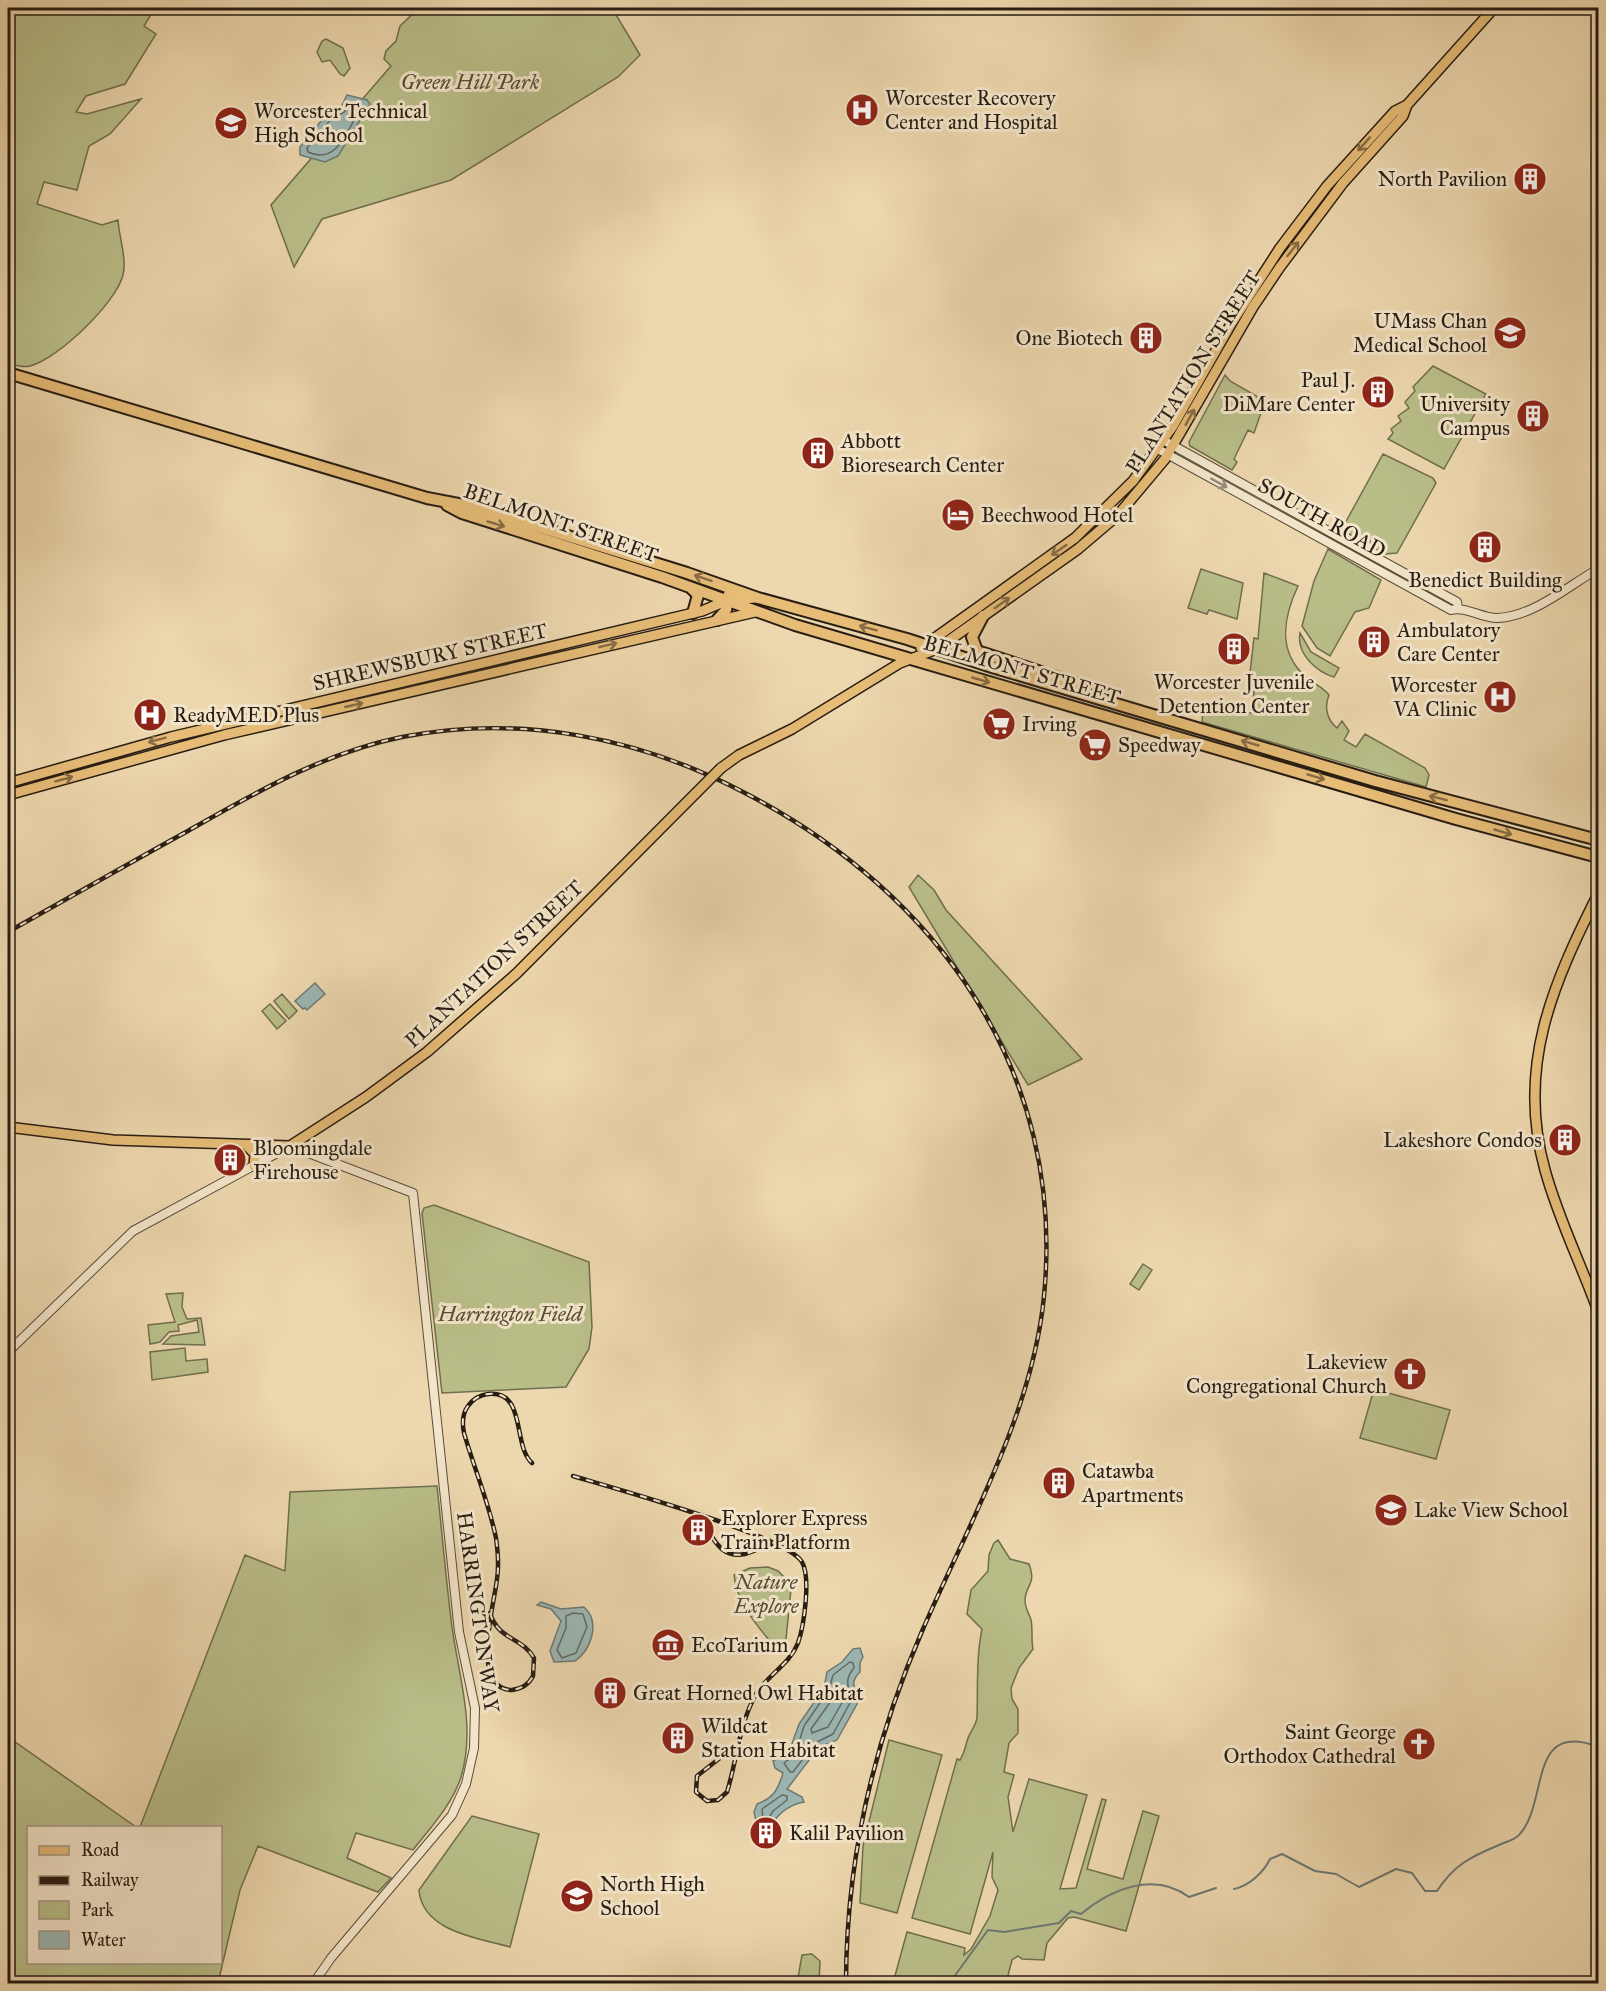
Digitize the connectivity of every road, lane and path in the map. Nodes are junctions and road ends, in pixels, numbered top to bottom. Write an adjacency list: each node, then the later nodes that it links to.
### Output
1 (1494, 8): 2 (main road, PLANTATION STREET)
2 (1407, 105): 4 (main road, PLANTATION STREET, one-way to 4); 5 (main road, PLANTATION STREET, one-way to 2)
3 (8, 373): 6 (highway, BELMONT STREET)
4 (1161, 444): 5 (street, SOUTH ROAD); 16 (main road, PLANTATION STREET, one-way to 16)
5 (1171, 450): 7 (street, SOUTH ROAD); 14 (main road, PLANTATION STREET, one-way to 5)
6 (442, 502): 8 (highway, BELMONT STREET, one-way to 8); 9 (highway, BELMONT STREET, one-way to 6)
7 (1599, 569)
8 (688, 586): 11 (highway, BELMONT STREET); 13 (highway)
9 (727, 586): 10 (highway, BELMONT STREET); 11 (highway)
10 (758, 598): 11 (main road, SHREWSBURY STREET); 16 (highway, BELMONT STREET, one-way to 10)
11 (728, 600): 12 (highway, BELMONT STREET); 13 (main road, SHREWSBURY STREET); 15 (highway)
12 (754, 612): 15 (main road, SHREWSBURY STREET); 18 (highway, BELMONT STREET)
13 (693, 613): 20 (main road, SHREWSBURY STREET, one-way to 20)
14 (983, 616): 17 (main road, PLANTATION STREET); 19 (highway)
15 (717, 620): 21 (main road, SHREWSBURY STREET, one-way to 15)
16 (924, 644): 17 (highway, BELMONT STREET); 18 (main road, PLANTATION STREET)
17 (937, 648): 18 (main road, PLANTATION STREET); 19 (highway, BELMONT STREET)
18 (911, 658): 23 (highway, BELMONT STREET, one-way to 23); 27 (main road, PLANTATION STREET, bridge)
19 (1098, 698): 22 (highway, BELMONT STREET, one-way to 19)
20 (8, 783)
21 (8, 795)
22 (1599, 840)
23 (1599, 857)
24 (1599, 894): 29 (main road)
25 (8, 1127): 26 (main road)
26 (243, 1144): 27 (main road); 28 (main road)
27 (290, 1146): 28 (street, PLANTATION STREET); 32 (street, HARRINGTON WAY)
28 (254, 1166): 30 (street, PLANTATION STREET)
29 (1599, 1311)
30 (8, 1352)
31 (1599, 1970): 33 (main road)
32 (314, 1983)
33 (1596, 1983)

